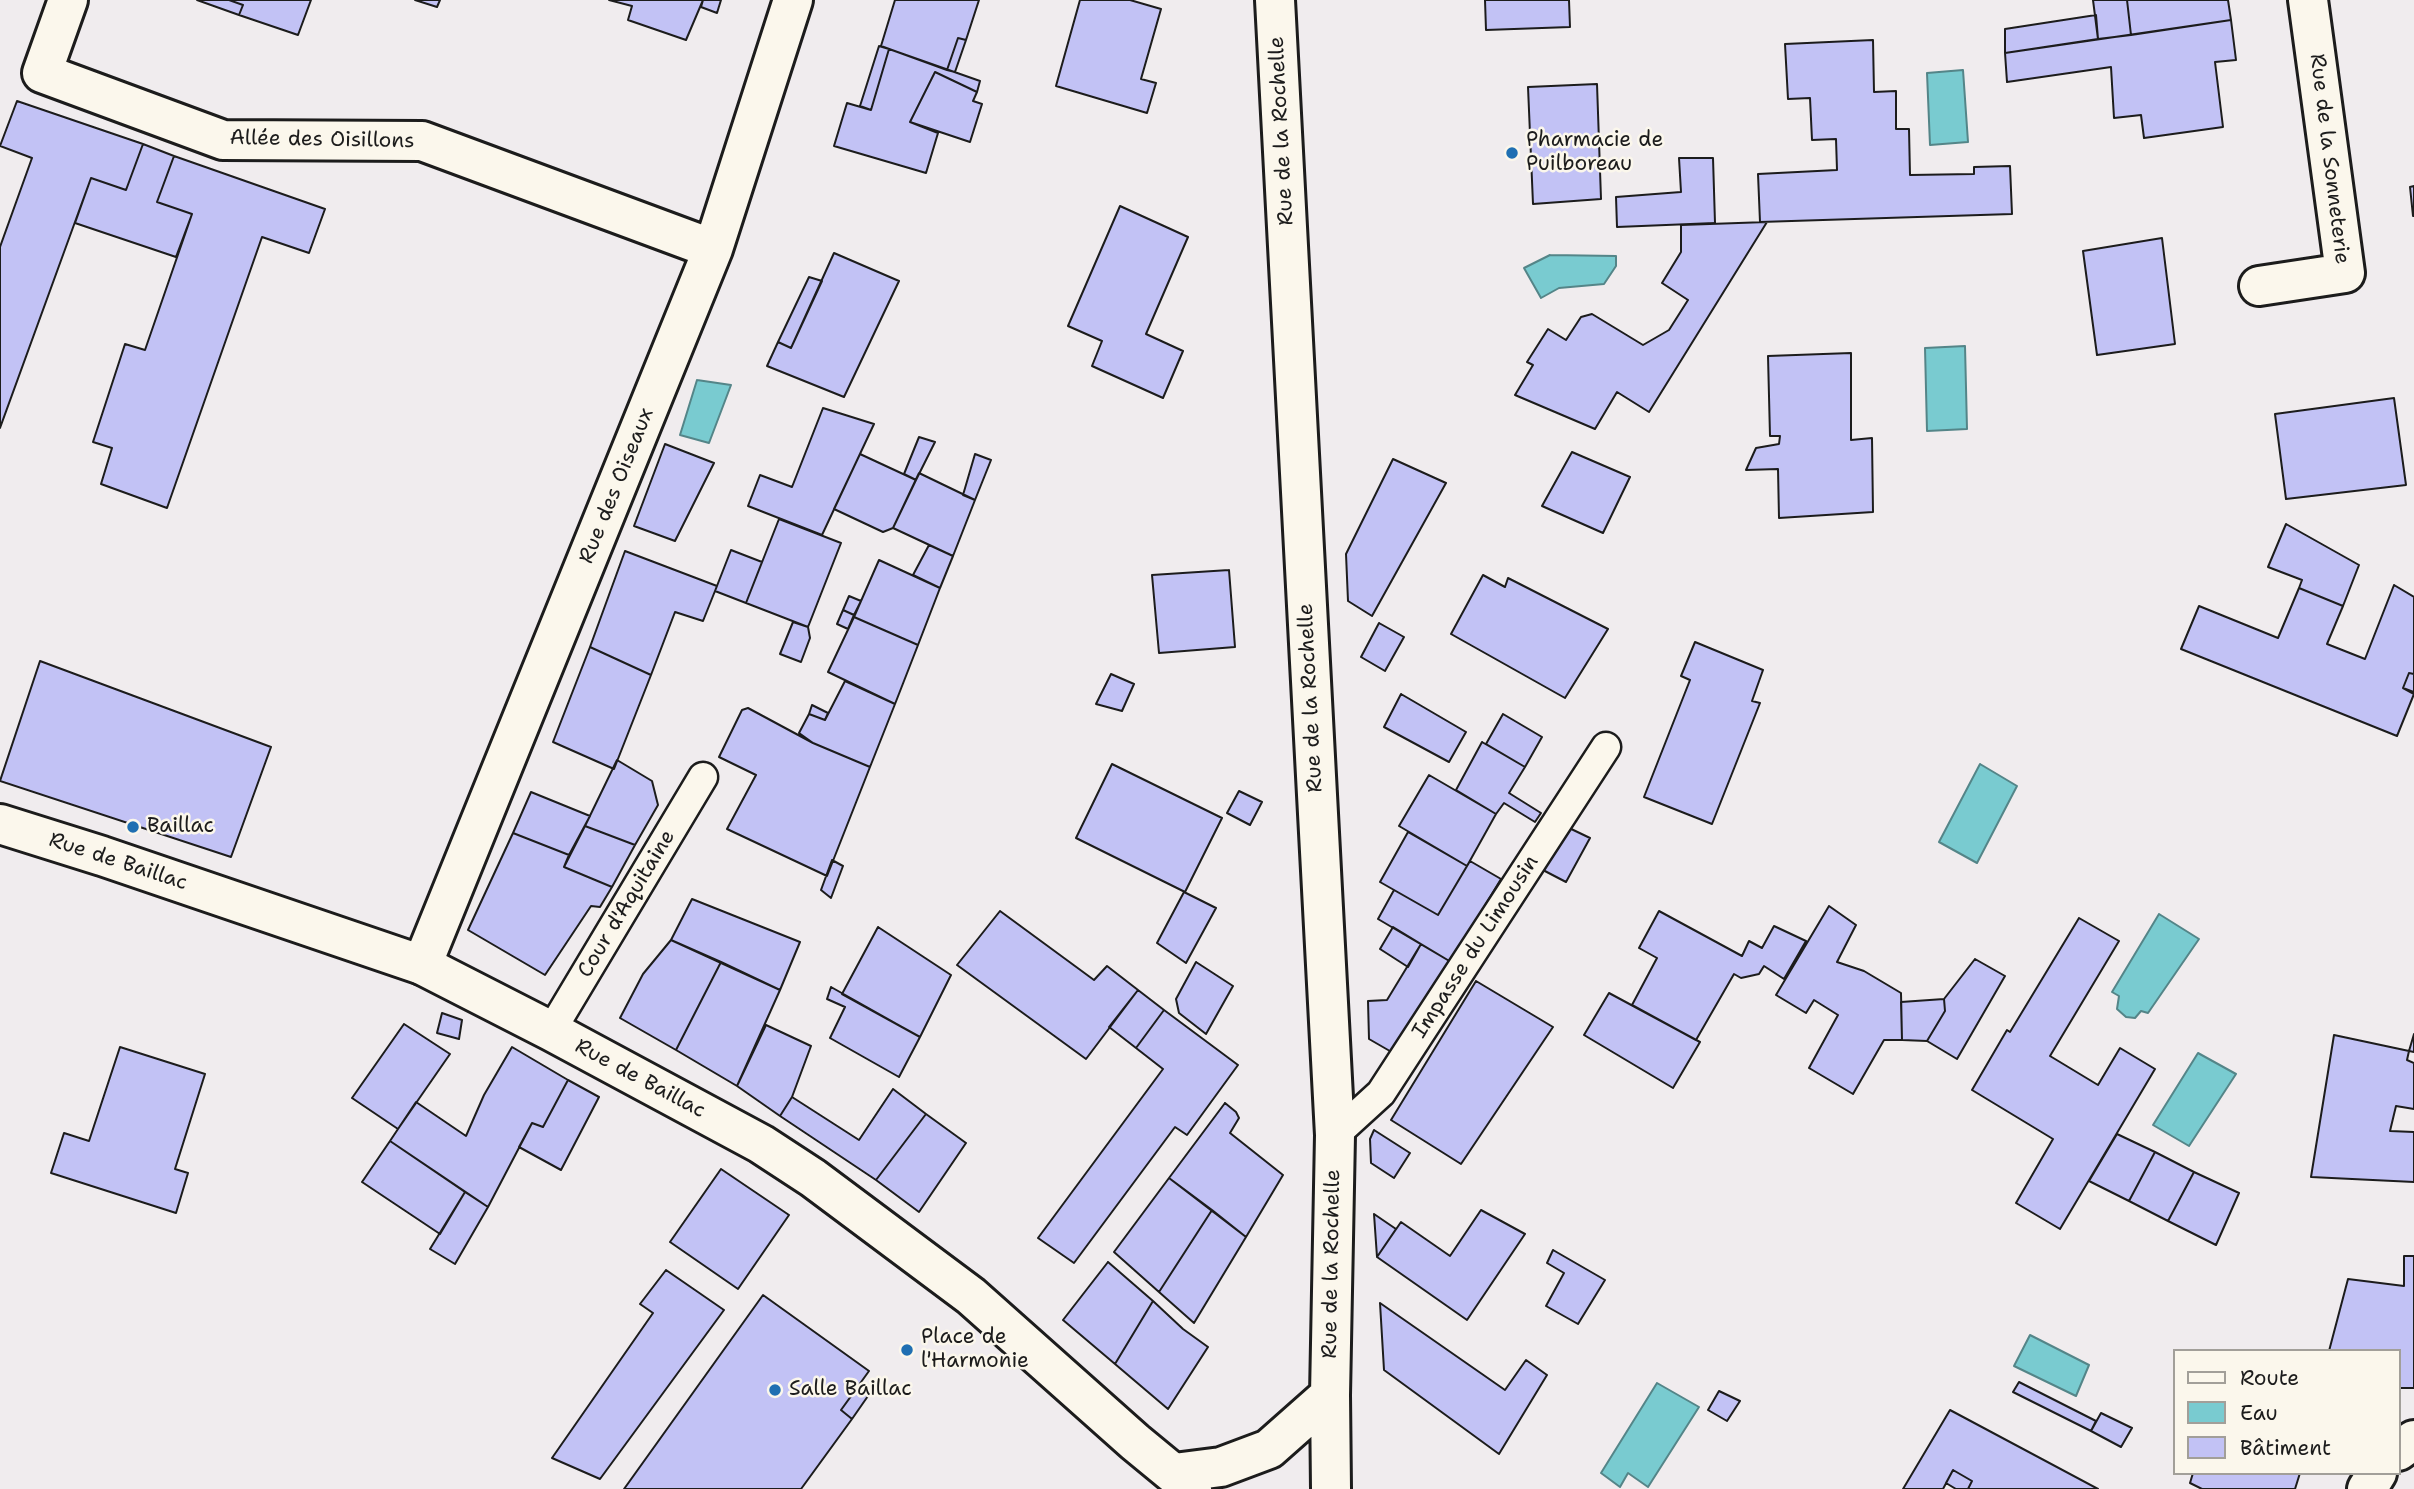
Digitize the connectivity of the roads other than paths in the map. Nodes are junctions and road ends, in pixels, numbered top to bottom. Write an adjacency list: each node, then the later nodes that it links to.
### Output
1 (68, 0): 5 (street, Allée des Oisillons)
2 (793, 0): 5 (street, Rue des Oiseaux)
3 (1275, 0): 12 (street, Rue de la Rochelle)
4 (2308, 0): 6 (street, Rue de la Sonneterie)
5 (713, 250): 10 (street, Rue des Oiseaux)
6 (2259, 286)
7 (1606, 747): 12 (lane, Impasse du Limousin)
8 (703, 778): 11 (lane, Cour d'Aquitaine)
9 (0, 824): 10 (street, Rue de Baillac)
10 (422, 965): 11 (street, Rue de Baillac)
11 (551, 1031): 14 (street, Rue de Baillac)
12 (1335, 1135): 13 (street, Rue de la Rochelle)
13 (1330, 1395): 14 (street); 15 (street, Rue de la Rochelle)
14 (1183, 1481)
15 (1331, 1489)

